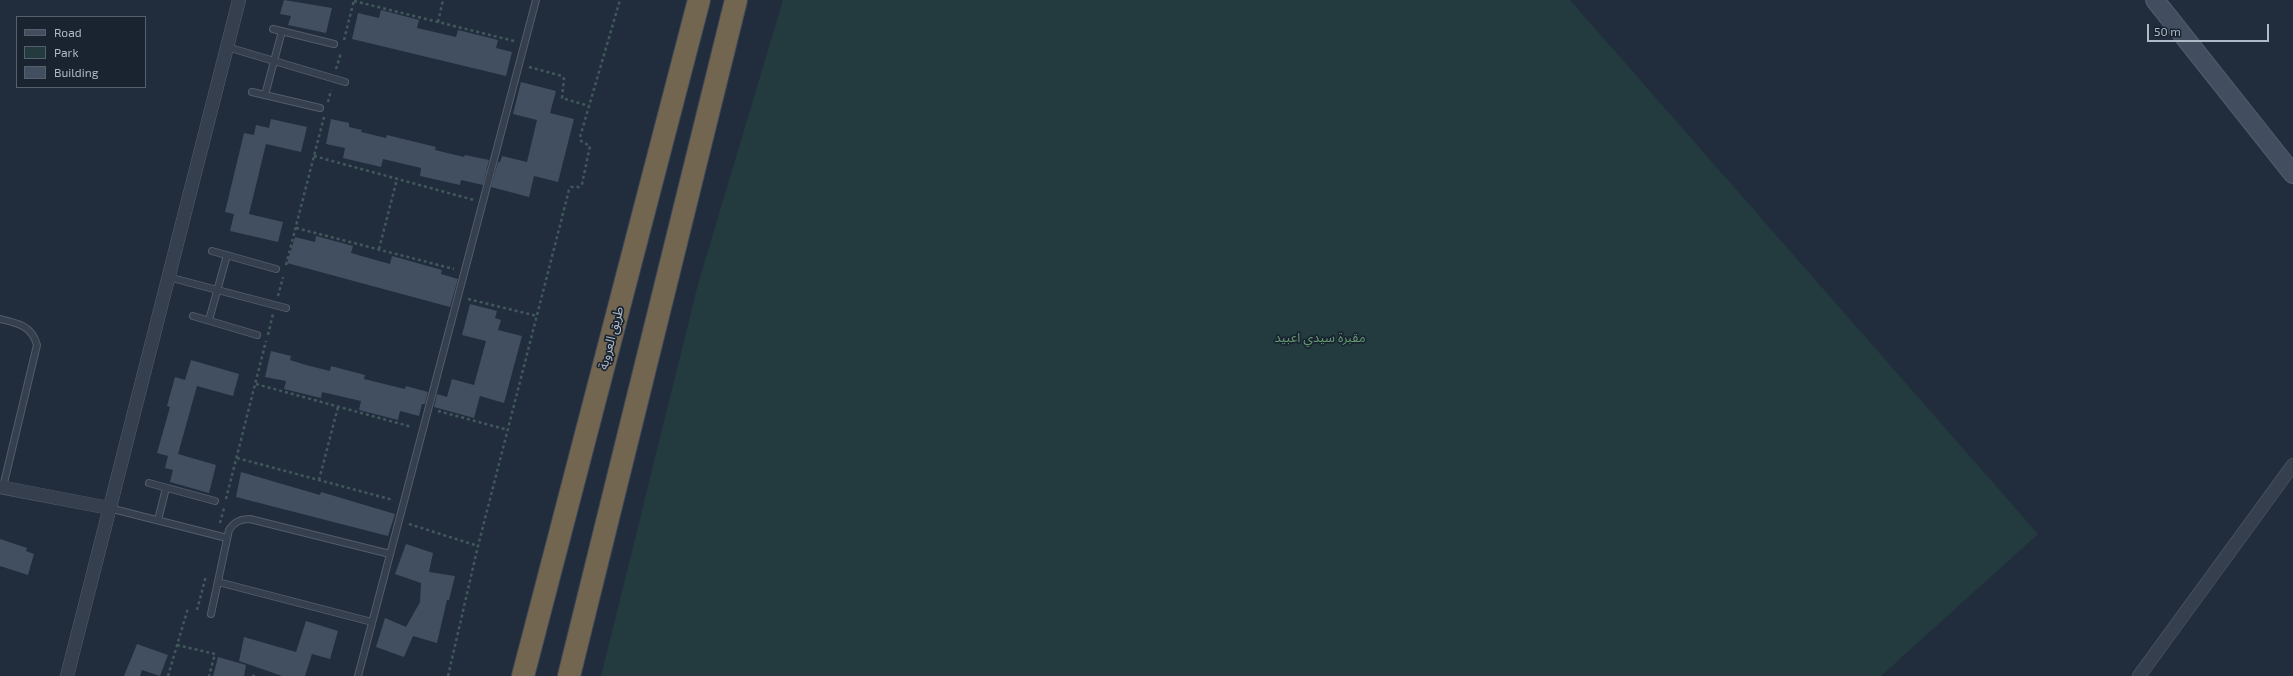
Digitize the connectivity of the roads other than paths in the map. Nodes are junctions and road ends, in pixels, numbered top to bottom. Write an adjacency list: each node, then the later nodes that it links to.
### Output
1 (239, 0): 11 (street)
2 (536, 0): 36 (lane)
3 (699, 0): 42 (highway, طريق العروبة)
4 (736, 0): 43 (highway)
5 (2155, 0): 9 (main road)
6 (2173, 0): 9 (main road)
7 (273, 29): 8 (lane)
8 (282, 31): 10 (lane); 12 (lane)
9 (2184, 34): 17 (main road)
10 (334, 44)
11 (227, 47): 12 (lane); 21 (street)
12 (274, 61): 13 (lane); 15 (lane)
13 (345, 82)
14 (252, 92): 15 (lane)
15 (265, 95): 16 (lane)
16 (320, 108)
17 (2293, 174)
18 (212, 251): 19 (lane)
19 (227, 255): 20 (lane); 22 (lane)
20 (276, 269)
21 (168, 276): 22 (lane); 33 (street)
22 (218, 290): 23 (lane); 26 (lane)
23 (286, 308)
24 (193, 316): 26 (lane)
25 (0, 319): 30 (lane)
26 (209, 320): 27 (lane)
27 (257, 335)
28 (2293, 465): 44 (street)
29 (149, 483): 31 (lane)
30 (2, 487): 33 (street)
31 (166, 488): 32 (lane); 34 (lane)
32 (215, 501)
33 (109, 508): 34 (lane); 40 (street)
34 (158, 520): 35 (lane)
35 (226, 538): 36 (lane); 37 (lane)
36 (390, 554): 39 (lane)
37 (218, 582): 38 (lane); 39 (lane)
38 (211, 614)
39 (372, 622): 41 (lane)
40 (67, 676)
41 (358, 676)
42 (523, 676)
43 (569, 676)
44 (2139, 676)

